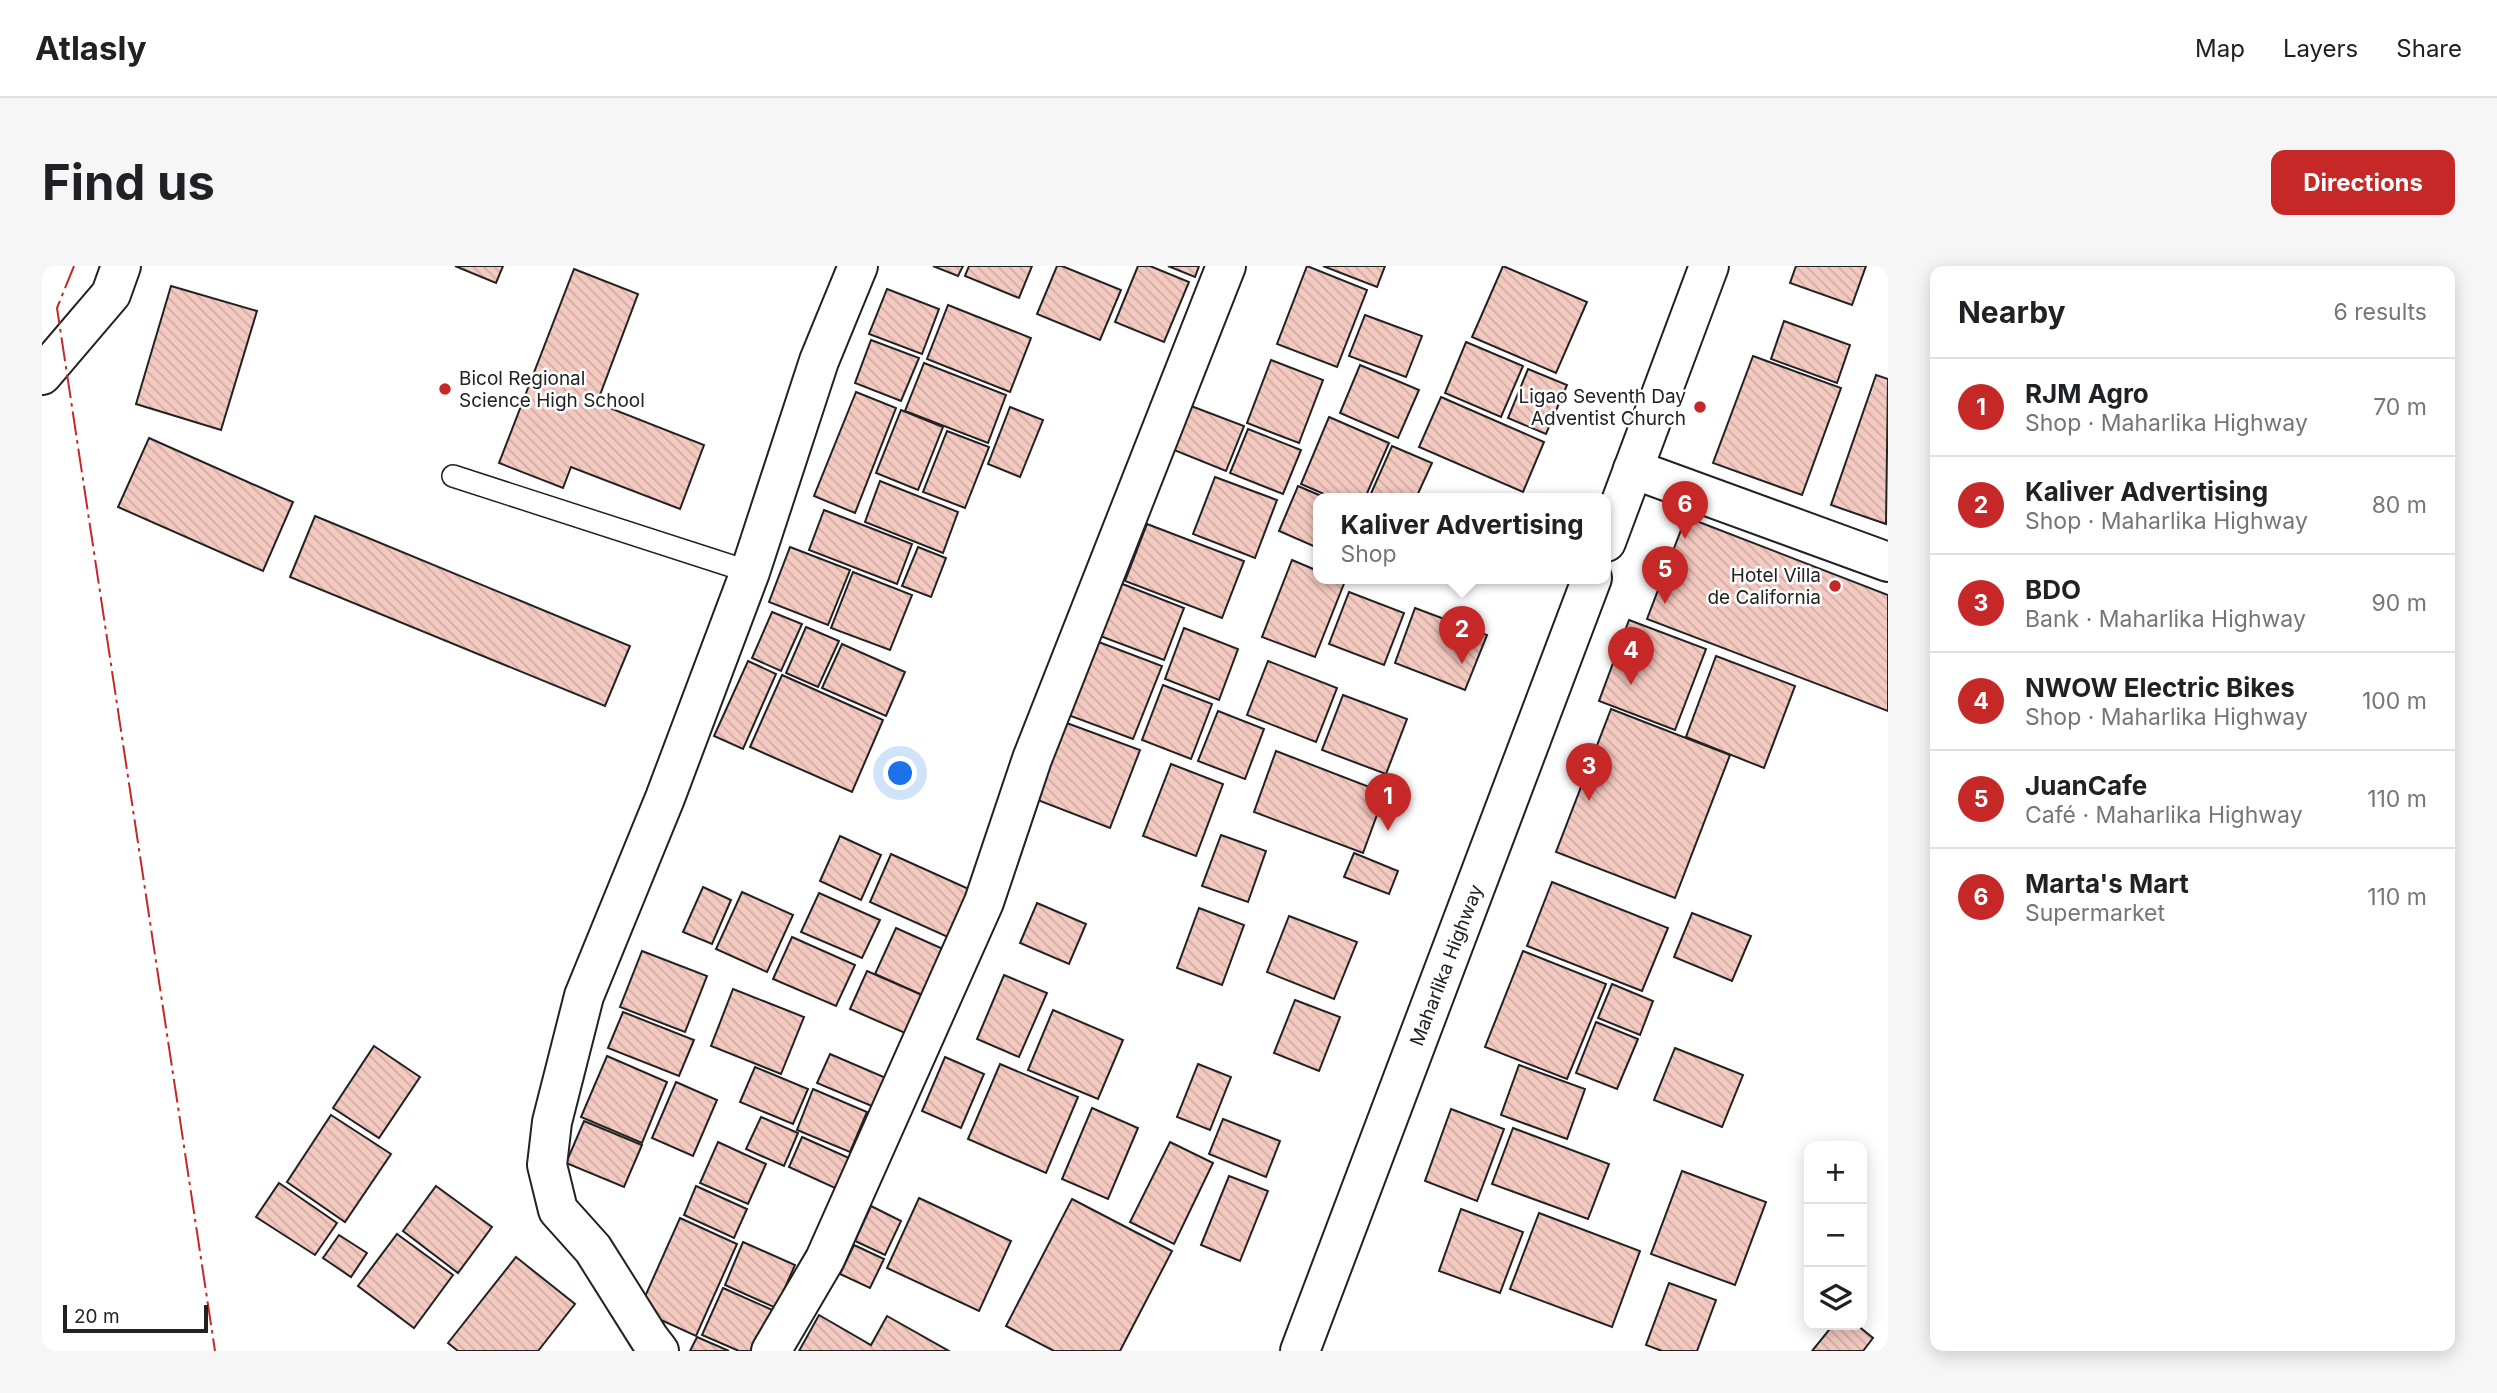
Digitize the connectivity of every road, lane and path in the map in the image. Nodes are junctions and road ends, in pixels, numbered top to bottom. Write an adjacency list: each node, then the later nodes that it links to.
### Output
1 (121, 266): 5 (main road)
2 (858, 266): 10 (main road)
3 (1226, 266): 13 (main road)
4 (1709, 266): 6 (main road)
5 (42, 374)
6 (1633, 469): 8 (main road); 9 (main road)
7 (453, 476): 10 (lane)
8 (1611, 526)
9 (1888, 562)
10 (750, 572): 12 (main road)
11 (1590, 584): 14 (main road, Maharlika Highway)
12 (659, 1351)
13 (771, 1351)
14 (1300, 1351)

